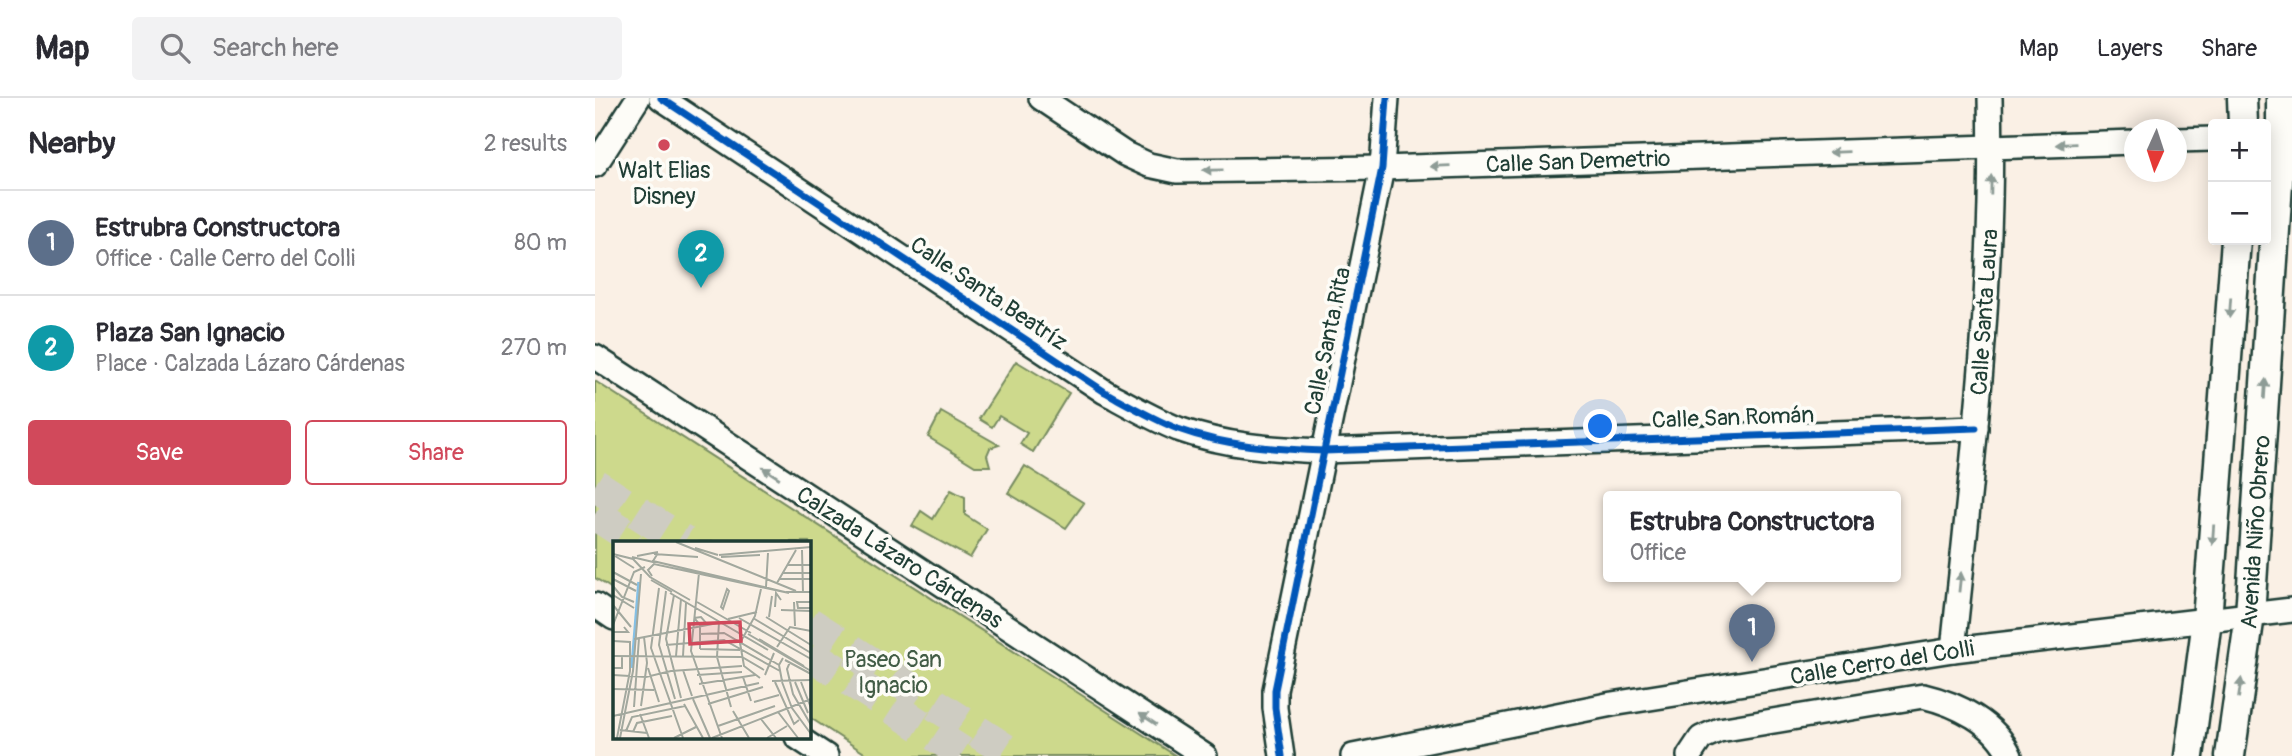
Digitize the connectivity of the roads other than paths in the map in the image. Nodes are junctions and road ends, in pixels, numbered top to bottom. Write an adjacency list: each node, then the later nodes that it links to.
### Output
1 (638, 98): 14 (street)
2 (661, 98): 21 (street, Calle Santa Beatríz)
3 (1041, 98): 15 (street, Calle San Demetrio, one-way to 3)
4 (1387, 98): 15 (street, Calle Santa Rita)
5 (1990, 98): 13 (street, Calle Santa Laura)
6 (2242, 98): 8 (main road)
7 (2281, 98): 9 (main road, Avenida Niño Obrero)
8 (2243, 119)
9 (2280, 137): 24 (main road, Avenida Niño Obrero, one-way to 9)
10 (2208, 139): 11 (street)
11 (2187, 140)
12 (2124, 142): 13 (street, Calle San Demetrio, one-way to 13)
13 (1992, 147): 15 (street, Calle San Demetrio, one-way to 15); 19 (street, Calle Santa Laura, one-way to 13)
14 (595, 165)
15 (1382, 167): 21 (street, Calle Santa Rita)
16 (2236, 245): 26 (main road, Avenida Niño Obrero, one-way to 26)
17 (595, 357): 20 (street, Calzada Lázaro Cárdenas)
18 (595, 372): 20 (street)
19 (1976, 428): 21 (street, Calle San Román); 27 (street, Calle Santa Laura, one-way to 19)
20 (725, 442): 30 (street, Calzada Lázaro Cárdenas, one-way to 20)
21 (1324, 451): 31 (street, Calle Santa Rita)
22 (595, 605): 25 (street)
23 (2292, 610): 24 (street, Calle Cerro del Colli)
24 (2250, 615): 26 (street, Calle Cerro del Colli); 36 (main road, Avenida Niño Obrero, one-way to 24)
25 (613, 617)
26 (2207, 620): 27 (street, Calle Cerro del Colli); 35 (main road, Avenida Niño Obrero)
27 (1953, 650): 32 (street, Calle Cerro del Colli)
28 (799, 738): 29 (street)
29 (826, 756)
30 (1205, 756)
31 (1282, 756)
32 (1353, 756)
33 (1689, 756): 34 (street)
34 (2011, 756)
35 (2189, 756)
36 (2230, 756)

